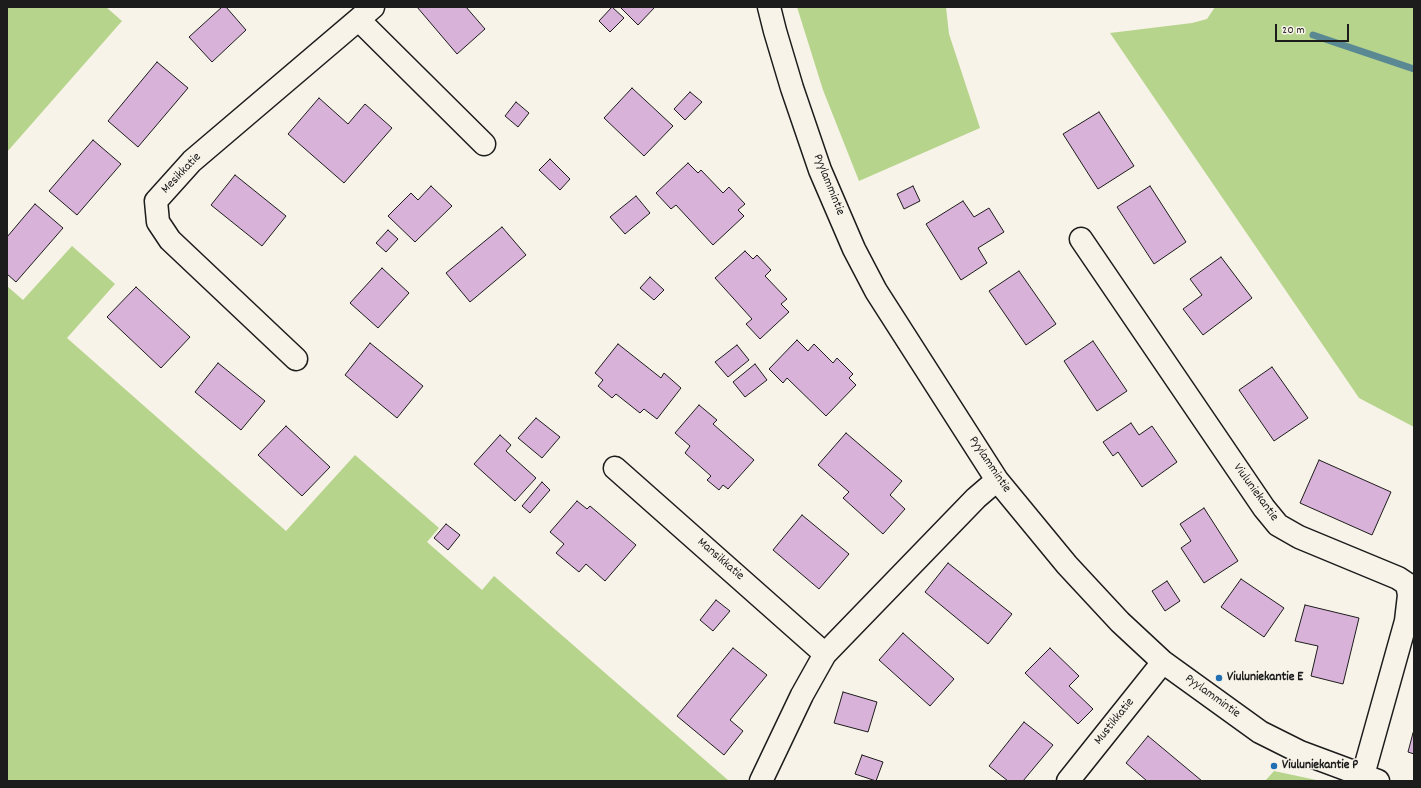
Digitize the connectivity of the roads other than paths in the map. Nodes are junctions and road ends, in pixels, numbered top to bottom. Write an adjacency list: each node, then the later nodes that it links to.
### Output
1 (769, 7): 7 (street, Pyylammintie)
2 (366, 13): 3 (street); 5 (street, Mesikkatie)
3 (484, 144)
4 (1081, 239): 10 (street, Viuluniekantie)
5 (296, 359)
6 (615, 468): 8 (street, Mansikkatie)
7 (997, 480): 8 (street); 9 (street, Pyylammintie)
8 (825, 654): 11 (street)
9 (1163, 662): 10 (street, Pyylammintie); 12 (street, Mustikkatie)
10 (1371, 778)
11 (761, 781)
12 (1068, 781)

